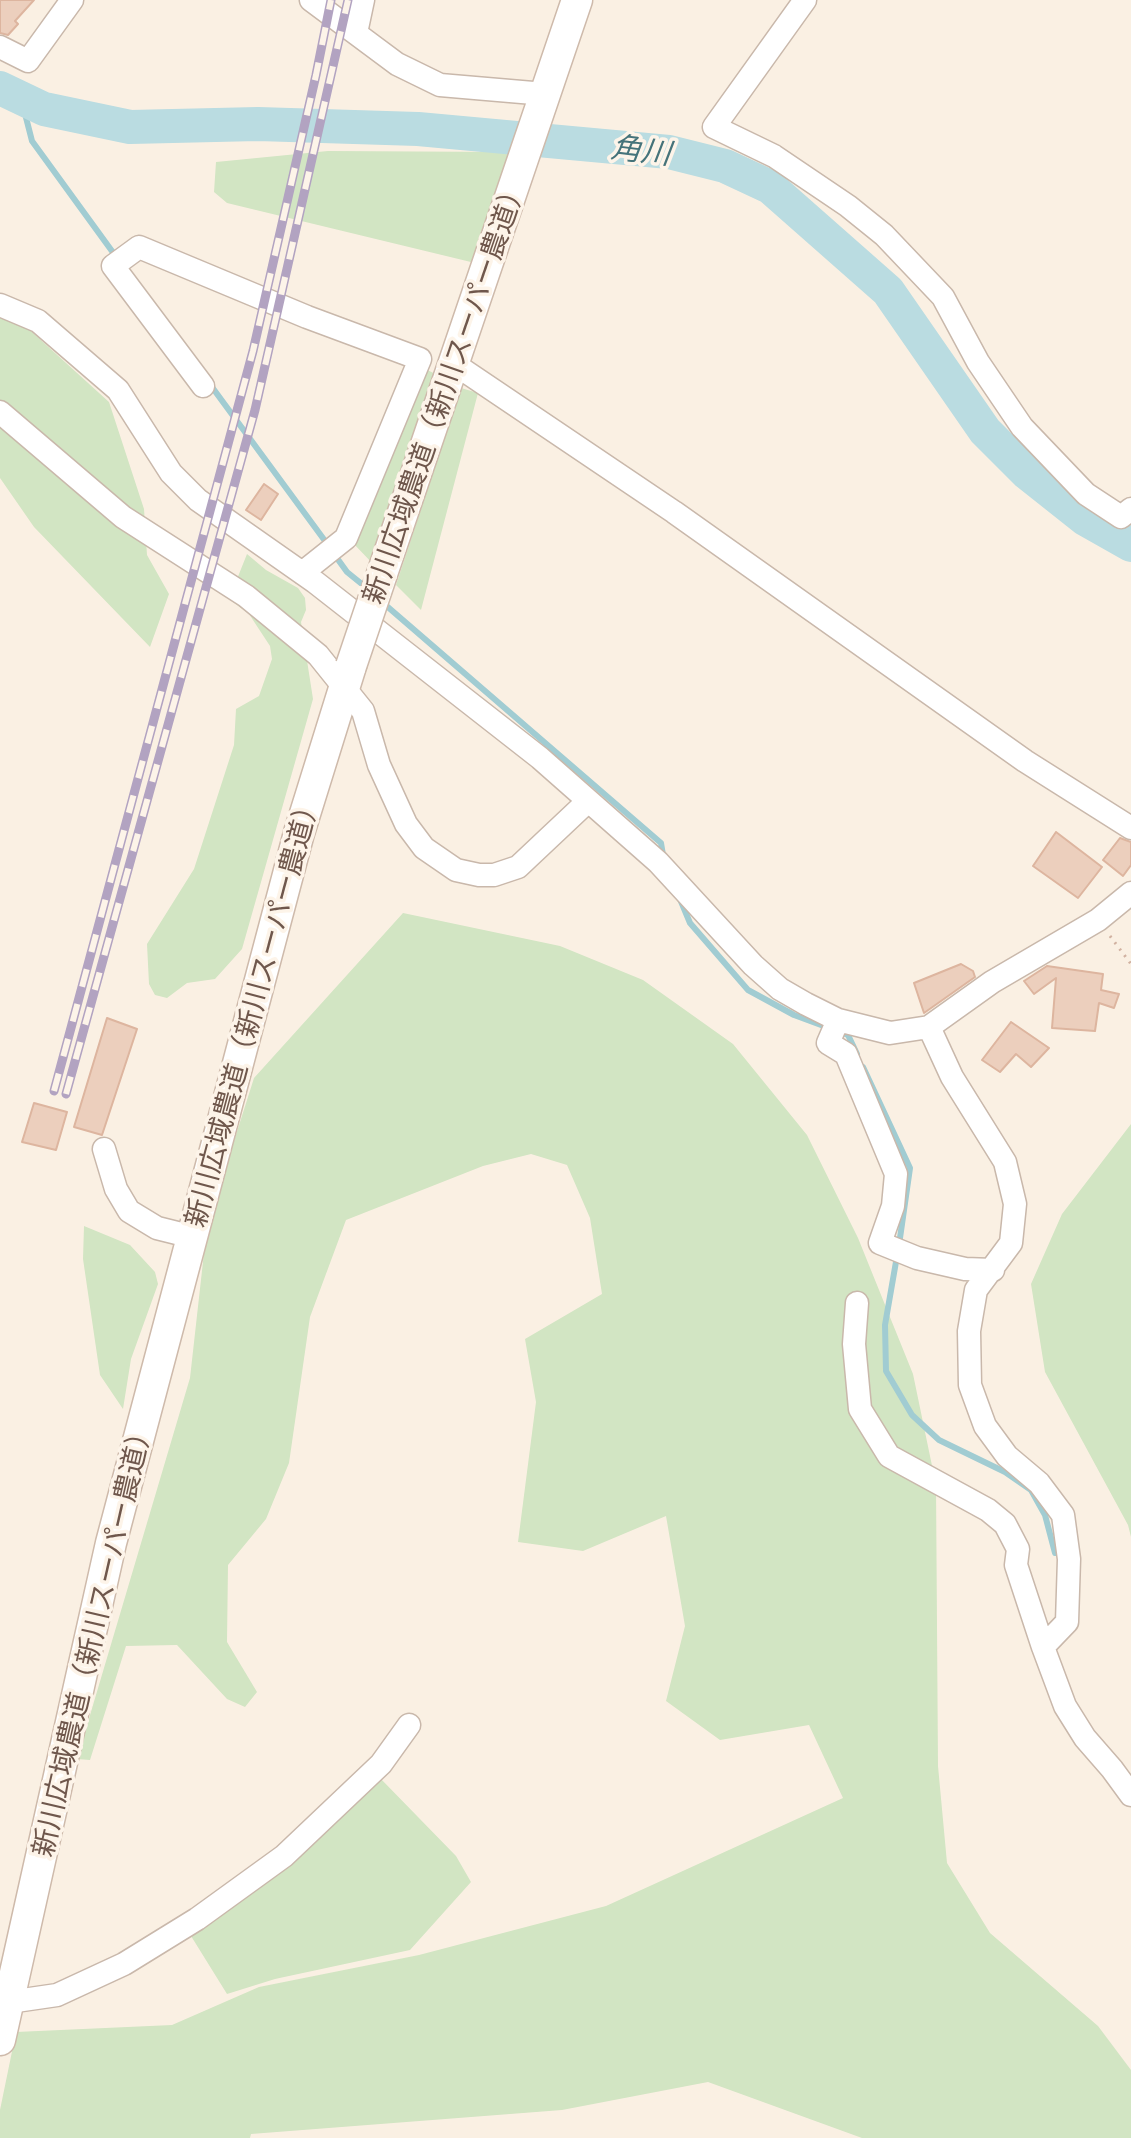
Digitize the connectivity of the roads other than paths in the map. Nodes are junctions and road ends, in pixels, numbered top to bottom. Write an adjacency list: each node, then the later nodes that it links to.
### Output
1 (72, 0): 7 (street)
2 (311, 0): 6 (street)
3 (363, 0): 6 (street)
4 (577, 0): 8 (street, 新川広域農道（新川スーパー農道）)
5 (805, 0): 13 (street)
6 (356, 33): 8 (street)
7 (0, 47)
8 (543, 100): 10 (street, 新川広域農道（新川スーパー農道）)
9 (0, 305): 14 (street)
10 (453, 363): 15 (street, 新川広域農道（新川スーパー農道）, bridge); 17 (street)
11 (203, 386): 14 (street)
12 (0, 412): 15 (street)
13 (1131, 509)
14 (302, 573): 16 (street)
15 (347, 676): 16 (street); 22 (street, 新川広域農道（新川スーパー農道）)
16 (587, 802): 19 (street)
17 (1131, 828)
18 (1131, 893): 20 (street)
19 (834, 1027): 20 (street); 23 (street)
20 (929, 1027): 23 (street)
21 (104, 1149): 22 (street)
22 (193, 1237): 28 (street, 新川広域農道（新川スーパー農道）)
23 (993, 1270): 25 (street)
24 (857, 1303): 25 (street)
25 (1043, 1647): 27 (street)
26 (409, 1725): 28 (street)
27 (1131, 1795)
28 (9, 2002): 29 (street, 新川広域農道（新川スーパー農道）)
29 (0, 2040)

